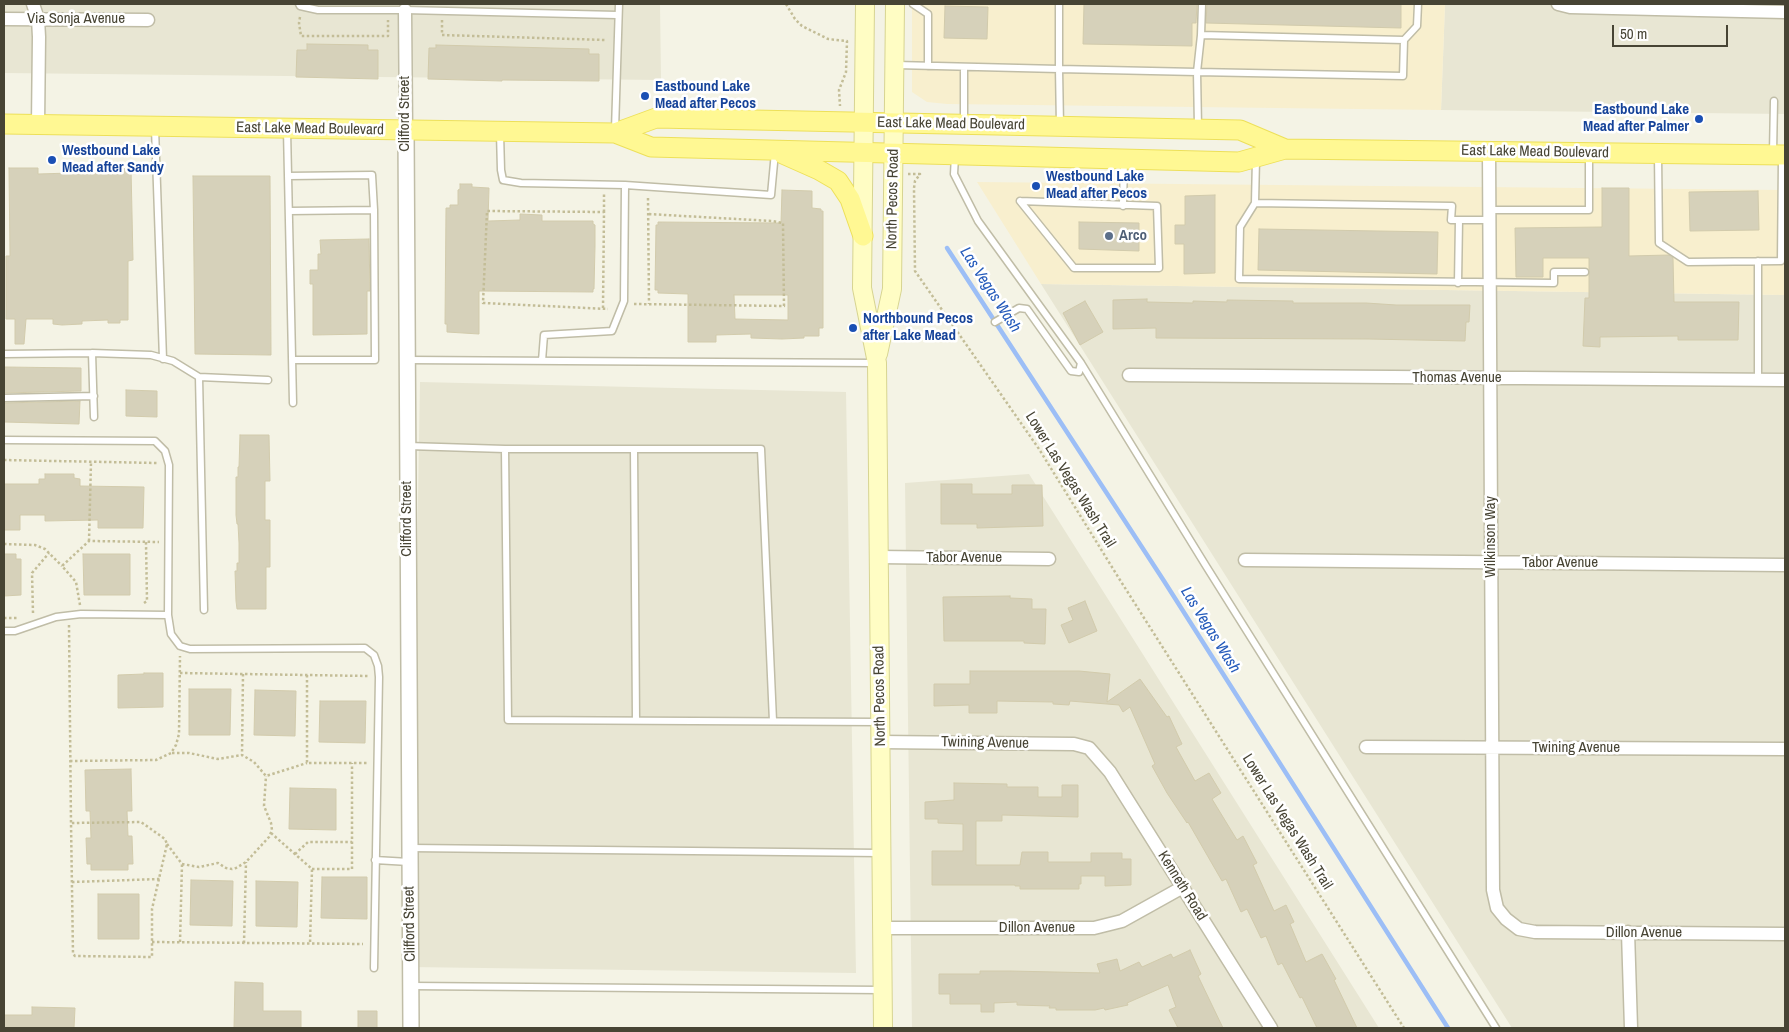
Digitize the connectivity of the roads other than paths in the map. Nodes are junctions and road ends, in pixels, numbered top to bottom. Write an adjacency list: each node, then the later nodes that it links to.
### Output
1 (33, 4): 15 (street)
2 (619, 4): 13 (lane)
3 (865, 4): 25 (main road, North Pecos Road)
4 (895, 4): 19 (main road, North Pecos Road)
5 (914, 4): 20 (lane)
6 (1059, 4): 22 (lane)
7 (1202, 4): 17 (lane)
8 (1418, 4): 18 (lane)
9 (1558, 4): 12 (street)
10 (301, 5): 11 (lane)
11 (405, 10): 13 (lane); 34 (street, Clifford Street)
12 (1785, 12)
13 (618, 16): 36 (lane)
14 (4, 19): 15 (street, Via Sonja Avenue)
15 (38, 19): 16 (street, Via Sonja Avenue); 29 (street)
16 (148, 20)
17 (1201, 35): 18 (lane); 23 (lane)
18 (1404, 40): 23 (lane)
19 (894, 65): 20 (lane); 26 (main road, North Pecos Road)
20 (928, 66): 21 (lane)
21 (964, 67): 22 (lane); 28 (lane)
22 (1059, 69): 23 (lane); 31 (lane)
23 (1198, 72): 33 (lane)
24 (1774, 101): 45 (lane)
25 (864, 122): 26 (main road, East Lake Mead Boulevard); 36 (main road, East Lake Mead Boulevard); 41 (main road, North Pecos Road)
26 (894, 122): 28 (main road, East Lake Mead Boulevard); 43 (main road, North Pecos Road)
27 (4, 124): 29 (main road, East Lake Mead Boulevard)
28 (964, 124): 31 (main road, East Lake Mead Boulevard)
29 (38, 125): 30 (main road, East Lake Mead Boulevard)
30 (155, 126): 32 (main road, East Lake Mead Boulevard); 65 (lane)
31 (1060, 126): 33 (main road, East Lake Mead Boulevard)
32 (287, 128): 34 (main road, East Lake Mead Boulevard); 48 (lane)
33 (1198, 129): 37 (main road, East Lake Mead Boulevard)
34 (406, 130): 35 (main road, East Lake Mead Boulevard); 67 (street, Clifford Street)
35 (500, 132): 36 (main road, East Lake Mead Boulevard); 49 (lane)
36 (615, 133): 38 (main road, East Lake Mead Boulevard)
37 (1286, 149): 39 (main road, East Lake Mead Boulevard); 46 (main road, East Lake Mead Boulevard)
38 (775, 150): 41 (main road, East Lake Mead Boulevard); 49 (lane); 56 (main road)
39 (1489, 151): 40 (main road, East Lake Mead Boulevard); 54 (street, Wilkinson Way)
40 (1589, 152): 42 (main road, East Lake Mead Boulevard); 54 (lane)
41 (863, 153): 43 (main road, East Lake Mead Boulevard); 56 (main road, North Pecos Road)
42 (1658, 153): 45 (main road, East Lake Mead Boulevard); 57 (lane)
43 (894, 154): 44 (main road, East Lake Mead Boulevard); 69 (main road, North Pecos Road)
44 (955, 155): 47 (main road, East Lake Mead Boulevard); 70 (lane)
45 (1780, 155): 58 (lane)
46 (1256, 158): 47 (main road, East Lake Mead Boulevard); 50 (lane)
47 (1124, 160): 51 (lane)
48 (288, 176): 52 (lane); 53 (lane)
49 (625, 185): 68 (lane)
50 (1255, 204): 55 (lane); 60 (lane)
51 (1123, 206): 51 (lane)
52 (374, 210): 53 (lane); 66 (lane)
53 (289, 211): 66 (lane)
54 (1489, 215): 55 (lane); 61 (street, Wilkinson Way)
55 (1459, 220): 60 (lane)
56 (862, 236): 69 (main road, North Pecos Road)
57 (1758, 261): 58 (lane); 75 (lane)
58 (1783, 263)
59 (1585, 272): 61 (lane)
60 (1458, 283): 61 (lane)
61 (1489, 283): 73 (street, Wilkinson Way)
62 (995, 322): 70 (lane)
63 (92, 353): 64 (lane); 65 (lane); 77 (lane)
64 (4, 354)
65 (163, 359): 72 (lane)
66 (293, 360): 79 (lane)
67 (406, 360): 68 (lane); 82 (street, Clifford Street)
68 (542, 361): 69 (lane)
69 (876, 363): 85 (main road, North Pecos Road)
70 (1081, 363): 115 (lane)
71 (1129, 375): 73 (street, Thomas Avenue)
72 (199, 378): 74 (lane); 90 (lane)
73 (1490, 378): 75 (street, Thomas Avenue); 88 (street, Wilkinson Way)
74 (268, 380)
75 (1758, 380): 76 (street, Thomas Avenue)
76 (1785, 380)
77 (94, 396): 78 (lane); 80 (lane)
78 (4, 398)
79 (294, 403)
80 (94, 417)
81 (4, 440): 91 (lane)
82 (407, 446): 83 (lane); 102 (street, Clifford Street)
83 (505, 449): 84 (lane); 93 (lane)
84 (634, 449): 93 (lane); 94 (lane)
85 (878, 558): 86 (street, Tabor Avenue); 95 (main road, North Pecos Road)
86 (1049, 559)
87 (1245, 560): 88 (street, Tabor Avenue)
88 (1491, 562): 89 (street, Tabor Avenue); 98 (street, Wilkinson Way)
89 (1785, 565)
90 (204, 610)
91 (168, 615): 92 (lane); 103 (lane)
92 (4, 631)
93 (636, 720): 94 (lane)
94 (773, 721): 95 (lane)
95 (880, 722): 96 (main road, North Pecos Road)
96 (880, 742): 99 (street, Twining Avenue); 101 (main road, North Pecos Road)
97 (1366, 746): 98 (street, Twining Avenue)
98 (1492, 747): 100 (street, Twining Avenue); 105 (street, Wilkinson Way)
99 (1089, 748): 104 (street, Kenneth Road)
100 (1785, 749)
101 (881, 852): 102 (lane); 106 (main road, North Pecos Road)
102 (409, 855): 103 (lane); 110 (street, Clifford Street)
103 (375, 860): 109 (lane)
104 (1183, 887): 106 (street, Dillon Avenue); 114 (street, Kenneth Road)
105 (1506, 919): 107 (street, Dillon Avenue)
106 (882, 928): 111 (main road, North Pecos Road)
107 (1628, 932): 108 (street, Dillon Avenue); 116 (street)
108 (1785, 934)
109 (374, 968)
110 (411, 986): 111 (lane); 112 (street, Clifford Street)
111 (882, 990): 113 (main road, North Pecos Road)
112 (411, 1028)
113 (882, 1028)
114 (1271, 1028)
115 (1496, 1028)
116 (1631, 1028)

